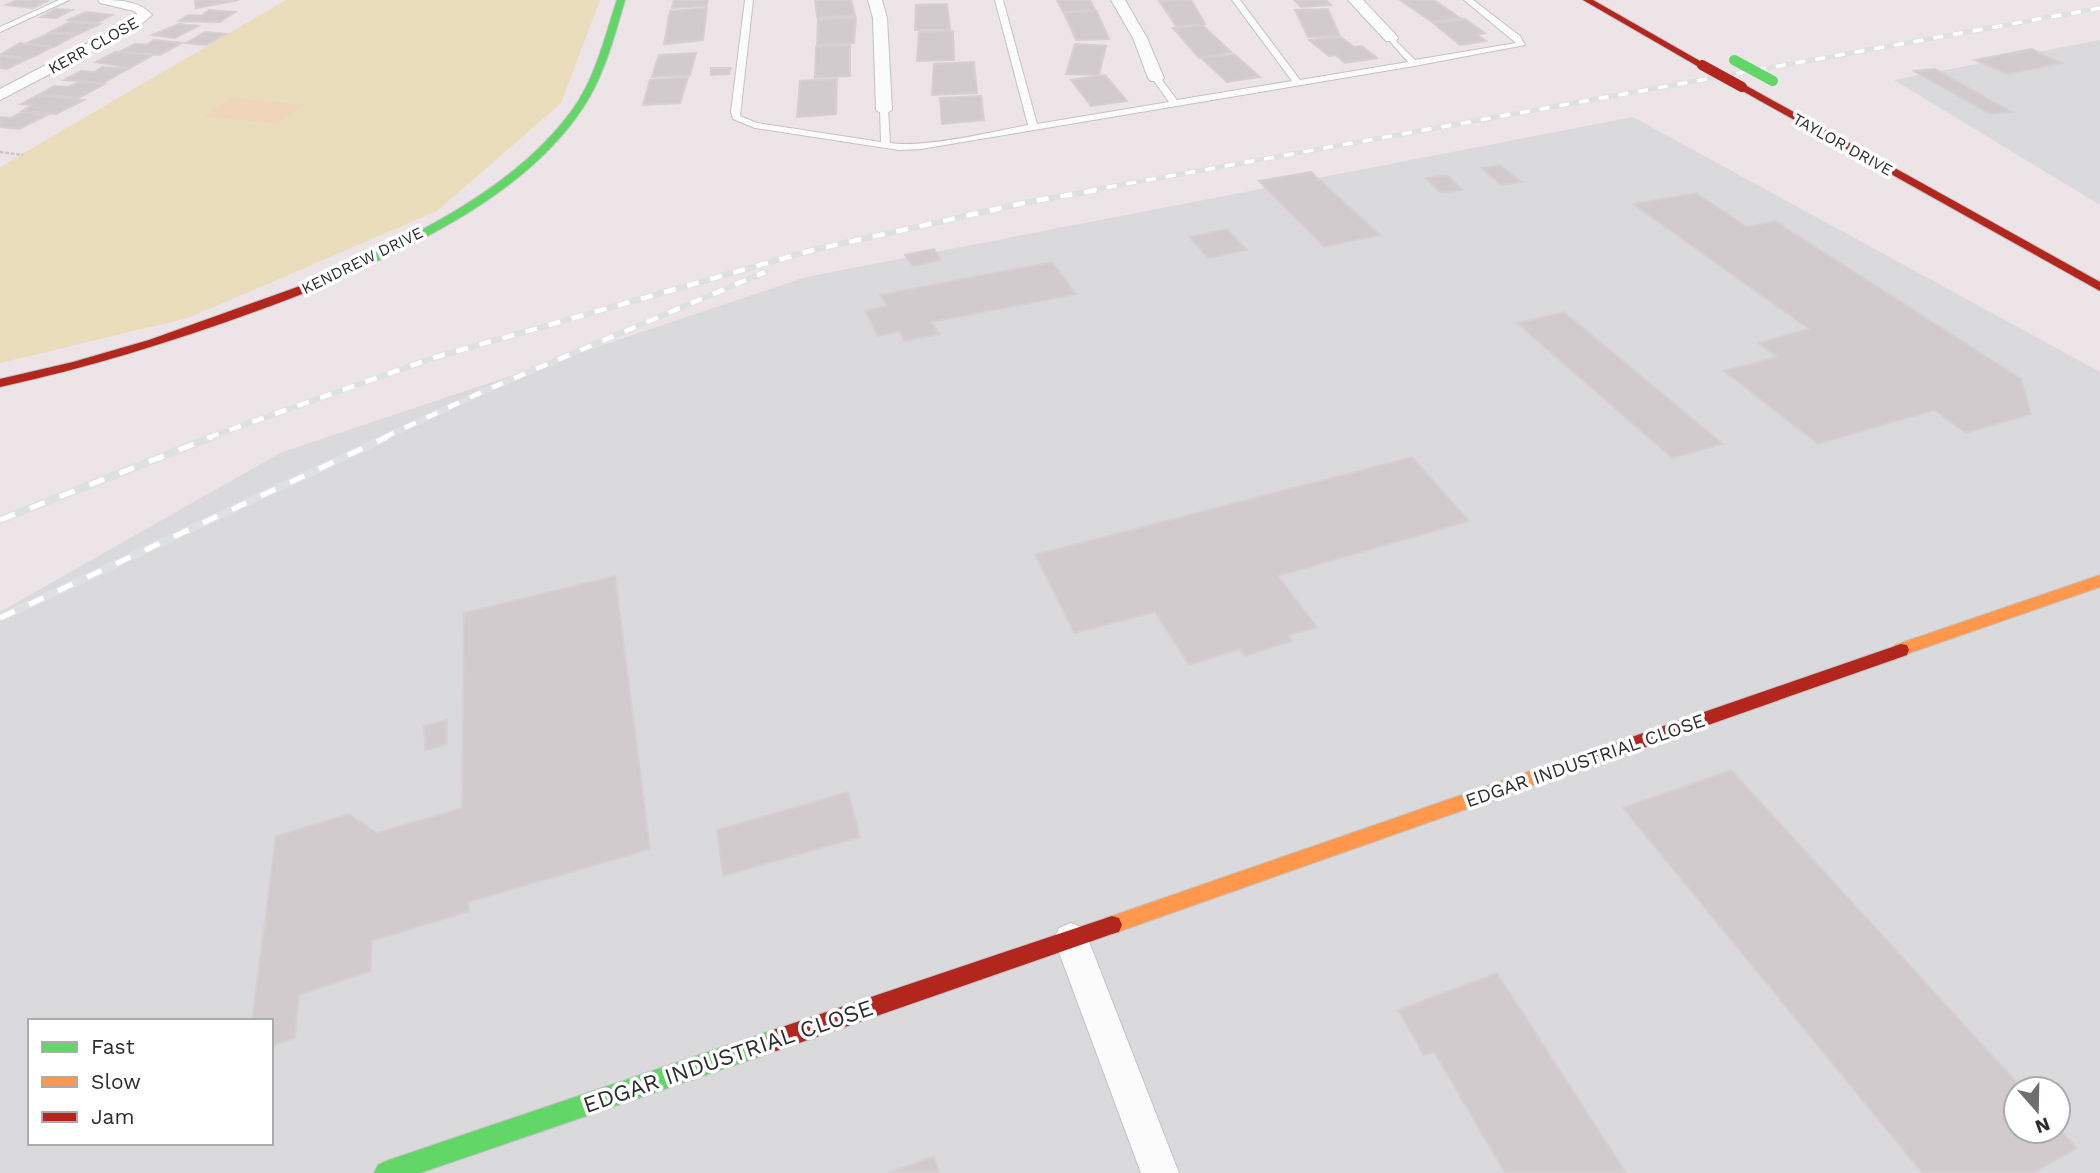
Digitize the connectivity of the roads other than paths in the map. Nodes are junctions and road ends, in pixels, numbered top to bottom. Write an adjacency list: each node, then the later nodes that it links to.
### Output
1 (65, 0): 12 (lane)
2 (105, 0): 19 (street, KERR CLOSE)
3 (621, 0): 25 (street, KENDREW DRIVE)
4 (749, 0): 23 (lane)
5 (875, 0): 21 (street)
6 (999, 0): 22 (lane)
7 (1118, 0): 16 (street)
8 (1236, 0): 17 (lane)
9 (1355, 0): 13 (street)
10 (1468, 0): 15 (lane)
11 (1587, 0): 24 (street, TAYLOR DRIVE, bridge)
12 (0, 30)
13 (1391, 38): 15 (lane)
14 (1728, 56): 18 (street, bridge)
15 (1414, 64): 17 (lane)
16 (1156, 78): 20 (lane)
17 (1298, 83): 20 (lane)
18 (1779, 84)
19 (0, 95)
20 (1175, 104): 22 (lane)
21 (884, 110): 23 (lane)
22 (1032, 127): 23 (lane)
23 (886, 145)
24 (2100, 286)
25 (0, 383)
26 (2100, 581): 27 (street, EDGAR INDUSTRIAL CLOSE)
27 (1070, 939): 28 (street, EDGAR INDUSTRIAL CLOSE); 29 (street)
28 (386, 1173)
29 (1160, 1173)

